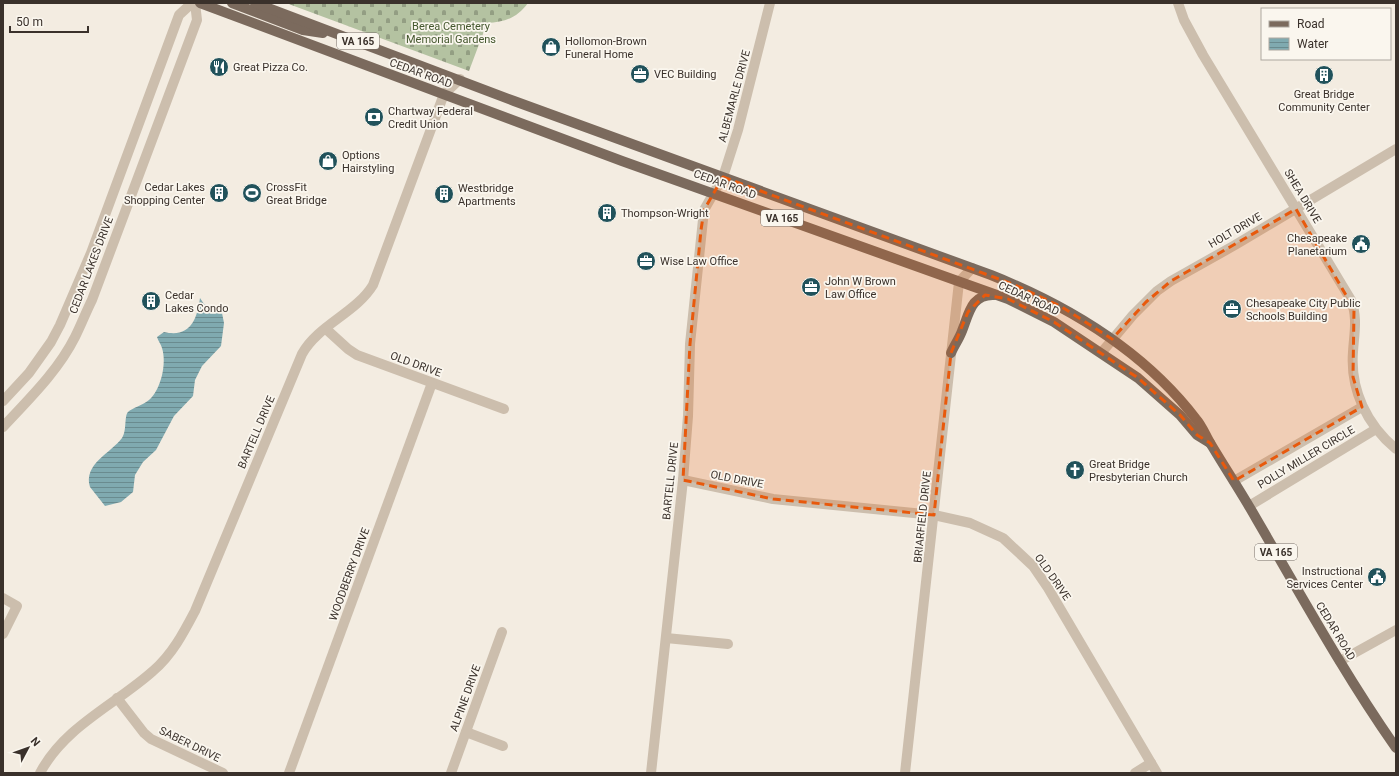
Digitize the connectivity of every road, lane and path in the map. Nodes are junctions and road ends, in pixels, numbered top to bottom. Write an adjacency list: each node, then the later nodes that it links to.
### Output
1 (193, 3): 22 (street, CEDAR LAKES DRIVE); 25 (street, CEDAR LAKES DRIVE)
2 (200, 3): 9 (main road, CEDAR ROAD / VA 165)
3 (232, 3): 7 (main road)
4 (255, 3): 7 (main road, CEDAR ROAD / VA 165)
5 (770, 3): 11 (street, ALBEMARLE DRIVE)
6 (1178, 3): 13 (street, SHEA DRIVE)
7 (347, 37): 8 (main road, CEDAR ROAD / VA 165)
8 (460, 79): 9 (street, BARTELL DRIVE); 11 (main road, CEDAR ROAD / VA 165)
9 (444, 94): 12 (main road, CEDAR ROAD / VA 165); 17 (street, BARTELL DRIVE)
10 (1396, 149): 13 (street, HOLT DRIVE)
11 (723, 177): 12 (street, ALBEMARLE DRIVE); 14 (main road, CEDAR ROAD / VA 165)
12 (713, 192): 15 (main road, CEDAR ROAD / VA 165); 29 (street, BARTELL DRIVE)
13 (1296, 209): 18 (street, HOLT DRIVE); 23 (street, SHEA DRIVE)
14 (972, 268): 15 (street); 18 (main road, CEDAR ROAD / VA 165)
15 (959, 282): 16 (main road, CEDAR ROAD / VA 165); 20 (street, BRIARFIELD DRIVE)
16 (996, 295): 19 (main road, CEDAR ROAD / VA 165); 20 (main road)
17 (326, 329): 21 (street, OLD DRIVE); 40 (street, BARTELL DRIVE)
18 (1112, 339): 19 (street, HOLT DRIVE); 27 (main road, CEDAR ROAD / VA 165)
19 (1102, 352): 27 (main road, CEDAR ROAD / VA 165)
20 (951, 353): 32 (street, BRIARFIELD DRIVE)
21 (432, 383): 24 (street, OLD DRIVE); 47 (street, WOODBERRY DRIVE)
22 (3, 401)
23 (1362, 407): 26 (street, SHEA DRIVE); 30 (street, POLLY MILLER CIRCLE)
24 (504, 409)
25 (3, 426)
26 (1376, 429): 28 (street, SHEA DRIVE); 31 (street, POLLY MILLER CIRCLE)
27 (1210, 443): 30 (main road, CEDAR ROAD / VA 165)
28 (1396, 449)
29 (683, 480): 32 (street, OLD DRIVE); 37 (street, BARTELL DRIVE)
30 (1234, 481): 31 (main road, CEDAR ROAD / VA 165)
31 (1249, 506): 39 (main road, CEDAR ROAD / VA 165)
32 (934, 515): 44 (street, OLD DRIVE); 50 (street, BRIARFIELD DRIVE)
33 (3, 598): 36 (street)
34 (1396, 630): 39 (street)
35 (502, 632): 41 (street, ALPINE DRIVE)
36 (3, 634)
37 (666, 638): 38 (street); 49 (street, BARTELL DRIVE)
38 (728, 644)
39 (1340, 661): 43 (main road, CEDAR ROAD / VA 165)
40 (117, 698): 45 (street, BARTELL DRIVE); 46 (street, SABER DRIVE)
41 (466, 732): 42 (street); 48 (street, ALPINE DRIVE)
42 (503, 746)
43 (1396, 748)
44 (1151, 763): 51 (street); 52 (street, OLD DRIVE)
45 (40, 773)
46 (223, 773)
47 (289, 773)
48 (451, 773)
49 (650, 773)
50 (905, 773)
51 (1135, 773)
52 (1157, 773)

